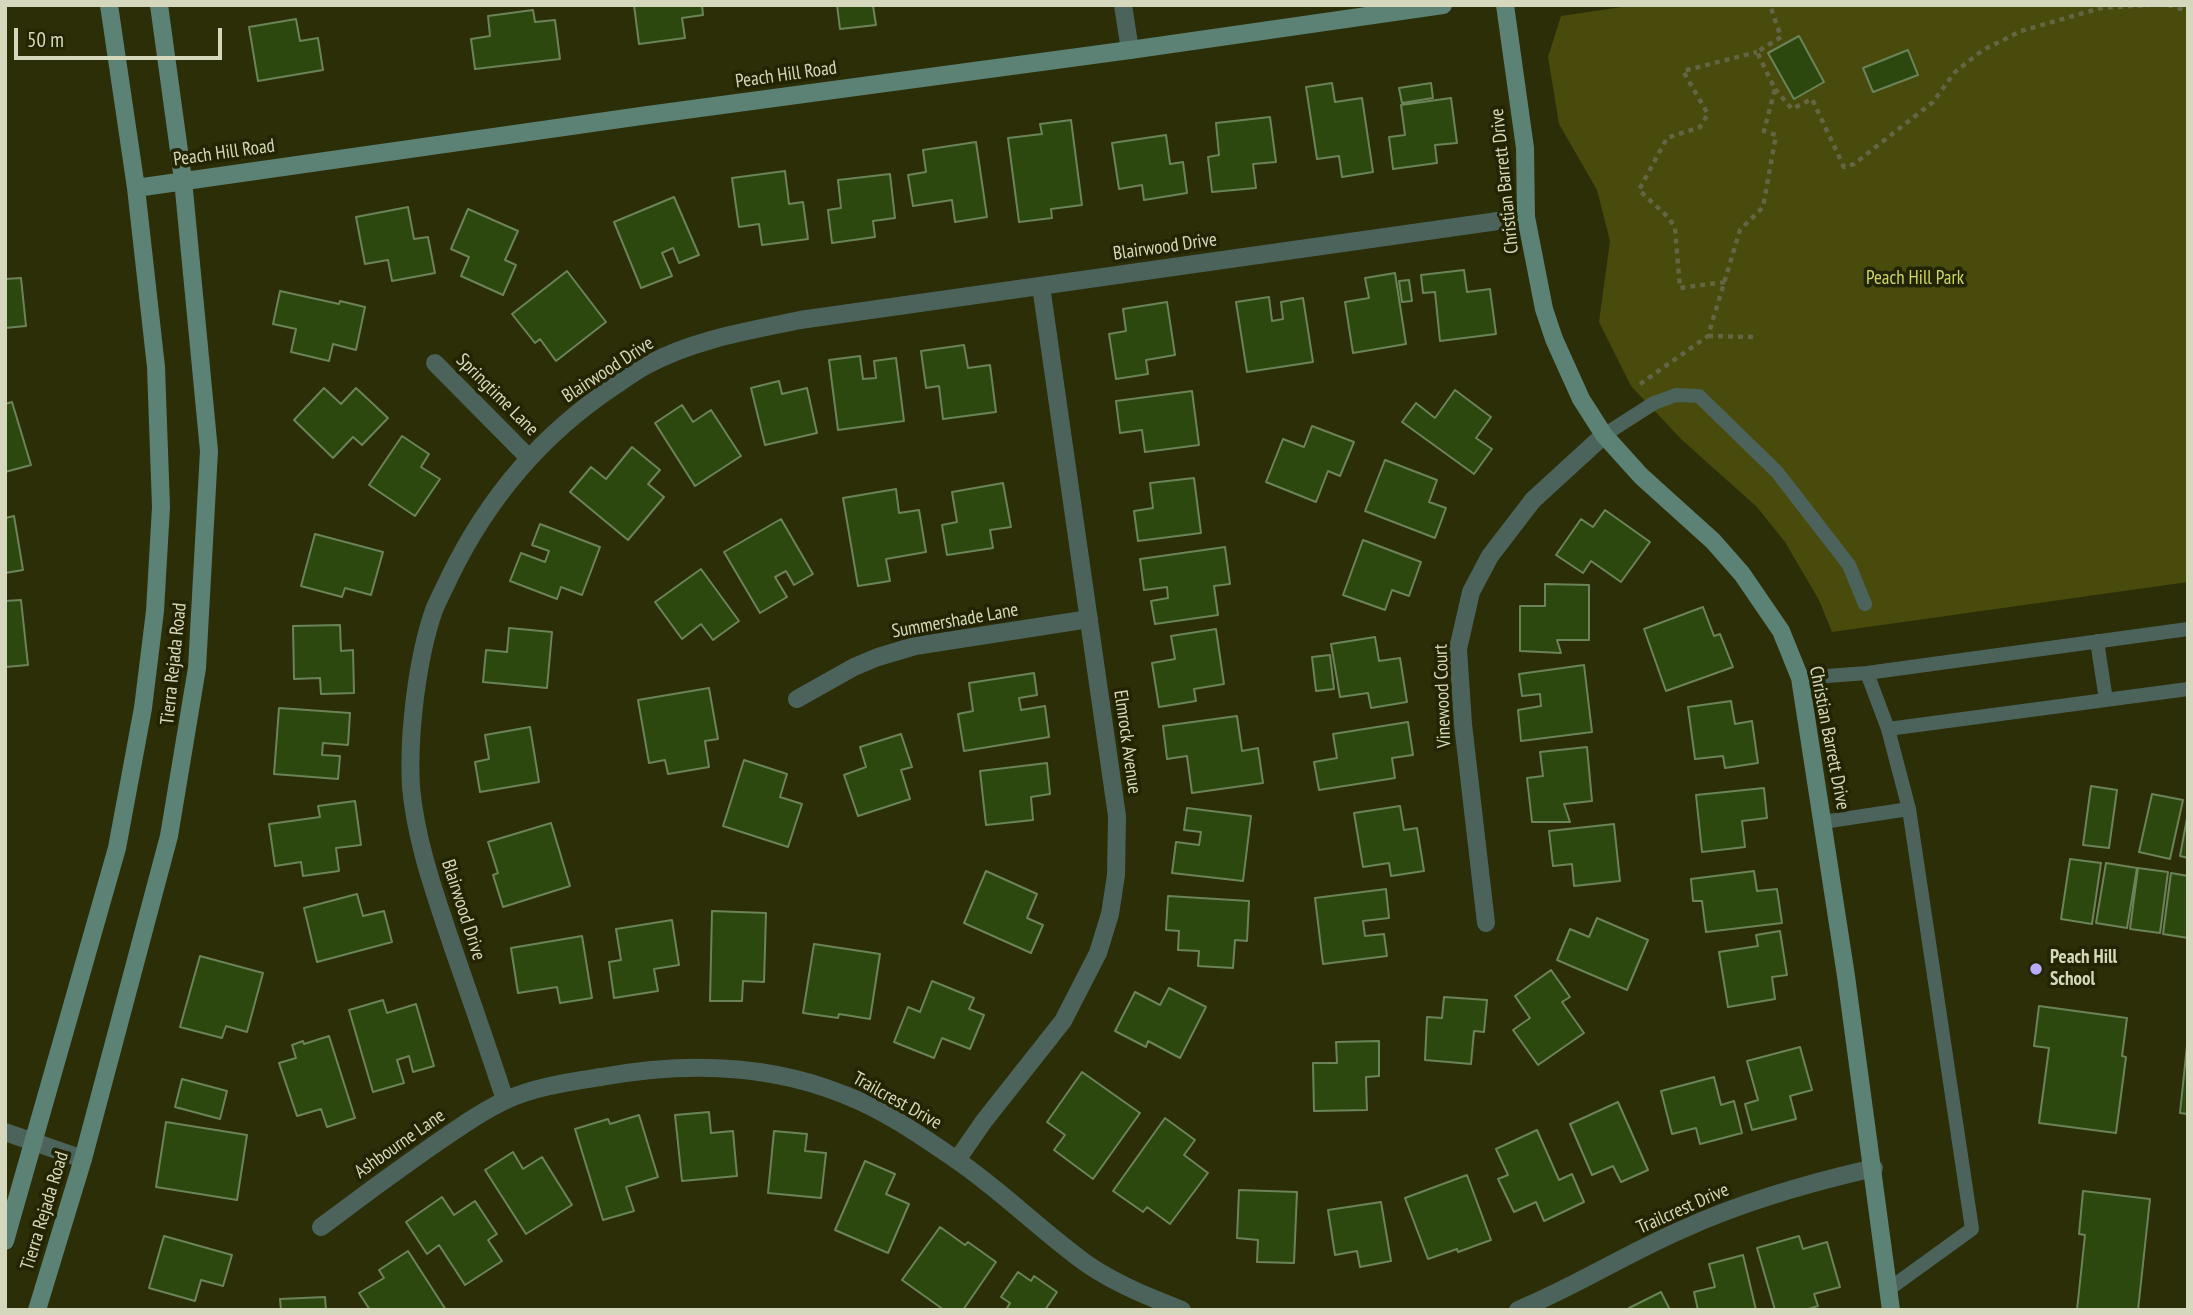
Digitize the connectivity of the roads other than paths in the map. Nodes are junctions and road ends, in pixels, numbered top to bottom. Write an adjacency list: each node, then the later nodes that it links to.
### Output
1 (109, 5): 8 (street, Tierra Rejada Road)
2 (159, 5): 7 (street, Tierra Rejada Road)
3 (1123, 5): 6 (street)
4 (1443, 5): 6 (street, Peach Hill Road)
5 (1505, 5): 9 (street, Christian Barrett Drive)
6 (1130, 50): 7 (street, Peach Hill Road)
7 (183, 180): 8 (street, Peach Hill Road); 30 (street, Tierra Rejada Road)
8 (135, 188): 29 (street, Tierra Rejada Road)
9 (1526, 217): 10 (street, Blairwood Drive); 12 (street, Christian Barrett Drive)
10 (1041, 286): 13 (street, Blairwood Drive); 15 (street, Elmrock Avenue)
11 (435, 363): 13 (street, Springtime Lane)
12 (1604, 435): 14 (lane); 19 (street, Christian Barrett Drive); 26 (street, Vinewood Court)
13 (528, 457): 27 (street, Blairwood Drive)
14 (1865, 604)
15 (1089, 619): 21 (street, Summershade Lane); 31 (street, Elmrock Avenue)
16 (2188, 629): 17 (lane)
17 (2097, 641): 18 (lane); 22 (lane)
18 (1867, 673): 19 (lane); 23 (lane)
19 (1800, 678): 25 (street, Christian Barrett Drive)
20 (2188, 689): 22 (lane)
21 (797, 699)
22 (2106, 700): 23 (lane)
23 (1888, 729): 24 (lane)
24 (1909, 809): 25 (lane); 35 (lane)
25 (1823, 822): 32 (street, Christian Barrett Drive)
26 (1486, 923)
27 (505, 1100): 31 (street, Trailcrest Drive); 33 (street, Ashbourne Lane)
28 (5, 1132): 29 (street)
29 (33, 1141): 30 (street); 34 (street, Tierra Rejada Road)
30 (83, 1159): 36 (street, Tierra Rejada Road)
31 (957, 1160): 37 (street, Trailcrest Drive)
32 (1874, 1168): 35 (street, Christian Barrett Drive); 38 (street, Trailcrest Drive)
33 (321, 1227)
34 (5, 1241)
35 (1889, 1289): 39 (street, Christian Barrett Drive)
36 (37, 1310)
37 (1182, 1310)
38 (1518, 1310)
39 (1891, 1310)

